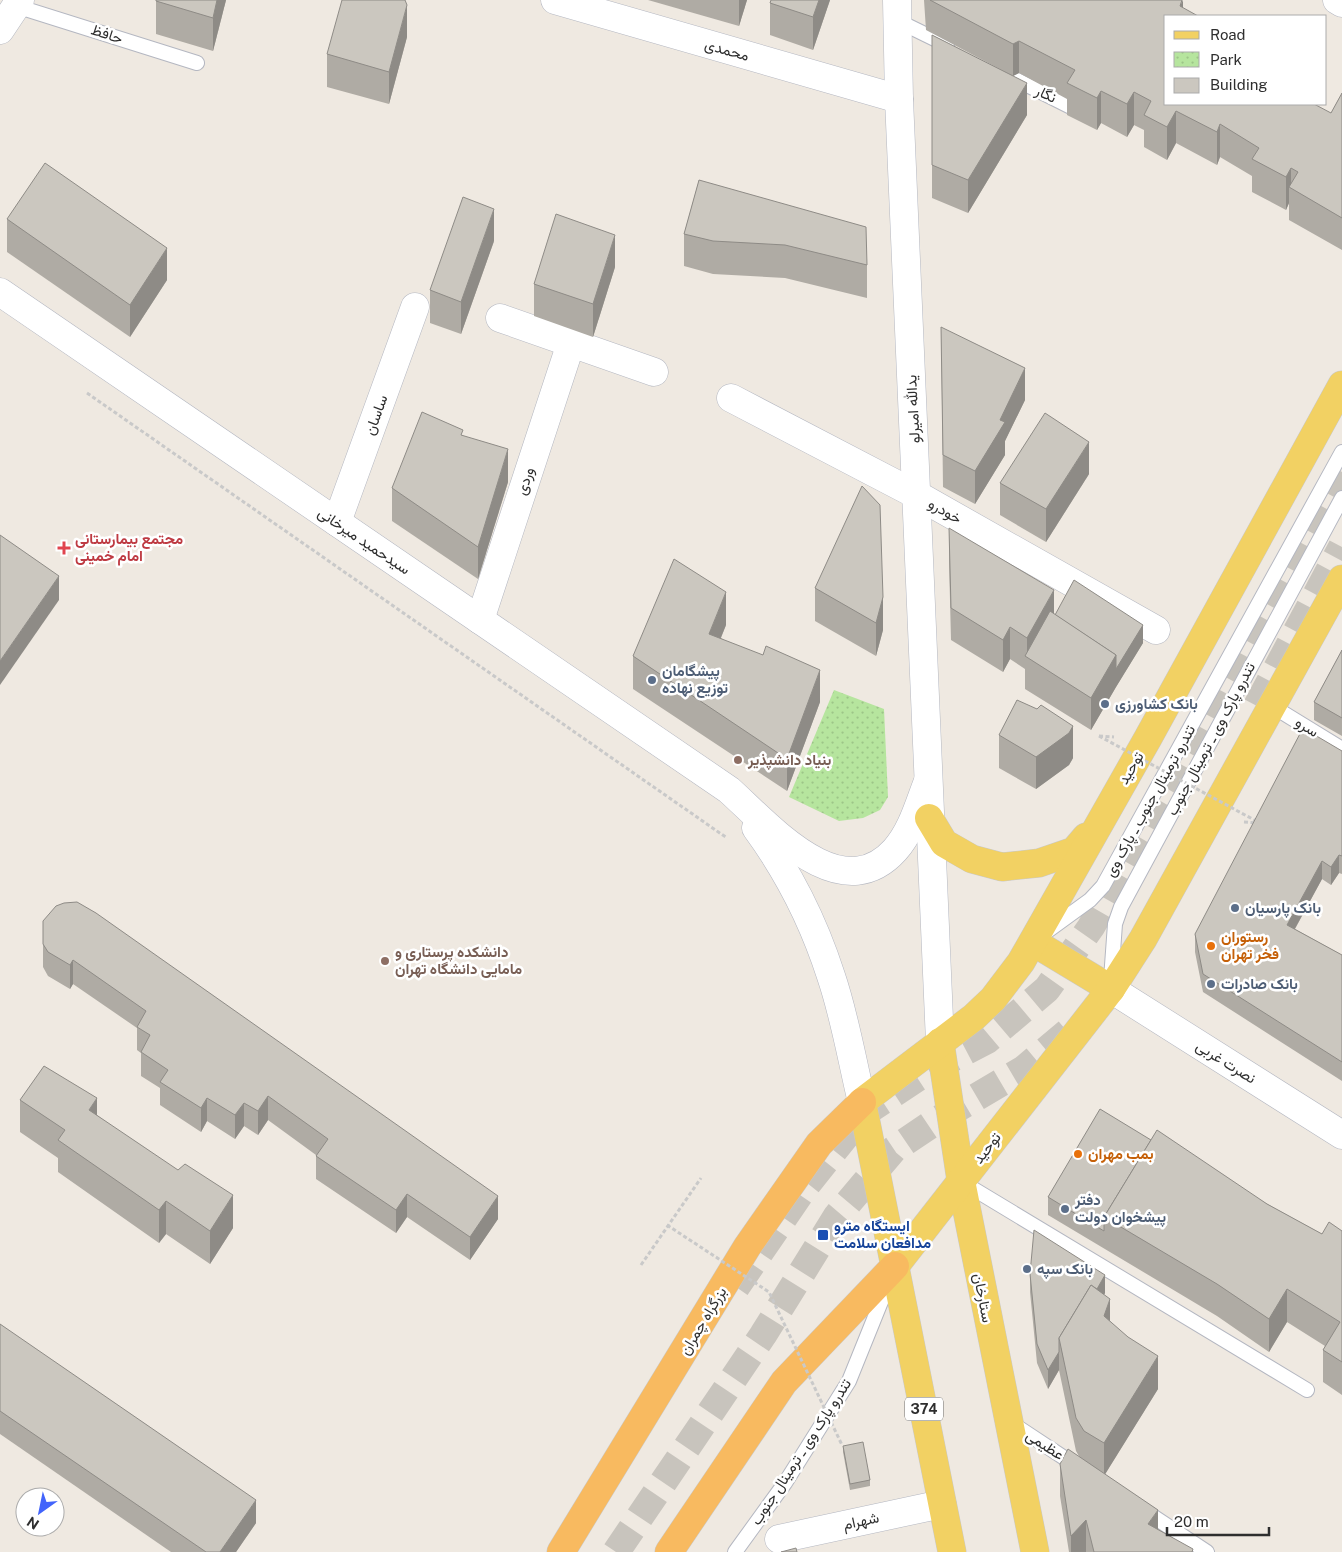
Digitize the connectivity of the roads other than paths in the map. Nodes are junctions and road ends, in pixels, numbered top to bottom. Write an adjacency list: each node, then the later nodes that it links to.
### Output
1 (555, 0): 10 (street, محمدی)
2 (1337, 0): 4 (street)
3 (18, 3): 6 (street); 8 (lane, حافظ)
4 (1342, 3)
5 (898, 10): 7 (lane); 10 (street, یدالله امیرلو)
6 (0, 30)
7 (961, 52)
8 (197, 63)
9 (996, 70): 11 (lane, نگار)
10 (899, 99): 20 (street, یدالله امیرلو)
11 (1086, 114)
12 (0, 292): 22 (street, سیدحمید میرخانی)
13 (415, 307): 22 (street, ساسان)
14 (500, 318): 15 (street)
15 (571, 343): 16 (street); 24 (street, وردی)
16 (654, 372)
17 (1342, 386): 31 (main road, توحید)
18 (731, 398): 20 (street, خودرو)
19 (1342, 452): 32 (lane, تندرو ترمینال جنوب ـ پارک وی)
20 (917, 494): 25 (street, خودرو); 28 (street, یدالله امیرلو)
21 (1342, 498): 33 (lane, تندرو پارک وی ـ ترمینال جنوب)
22 (337, 522): 24 (street, سیدحمید میرخانی)
23 (1342, 579): 26 (main road, توحید)
24 (480, 620): 29 (street, سیدحمید میرخانی)
25 (1156, 630)
26 (1272, 706): 27 (lane, سرو); 33 (main road, توحید)
27 (1342, 749)
28 (928, 781): 29 (street); 30 (street, یدالله امیرلو)
29 (729, 790): 35 (street)
30 (929, 818): 31 (main road); 34 (street, یدالله امیرلو)
31 (1099, 822): 32 (main road, توحید)
32 (1033, 942): 33 (main road); 34 (main road, توحید)
33 (1111, 989): 36 (street, نصرت غربی); 37 (main road, توحید)
34 (940, 1042): 35 (main road, توحید); 37 (main road, ستارخان)
35 (862, 1102): 38 (main road, 374); 45 (highway, بزرگراه چمران)
36 (1342, 1135)
37 (961, 1182): 38 (main road, توحید); 39 (lane); 40 (main road, ستارخان)
38 (895, 1266): 43 (main road, 374); 46 (highway); 47 (lane, تندرو پارک وی ـ ترمینال جنوب)
39 (1307, 1390)
40 (1008, 1420): 41 (lane, عظیمی); 49 (main road, ستارخان)
41 (1091, 1475)
42 (1132, 1503): 50 (lane)
43 (942, 1504): 44 (street, شهرام); 48 (main road, 374)
44 (779, 1539)
45 (561, 1552)
46 (669, 1552)
47 (735, 1552)
48 (952, 1552)
49 (1035, 1552)
50 (1207, 1552)

